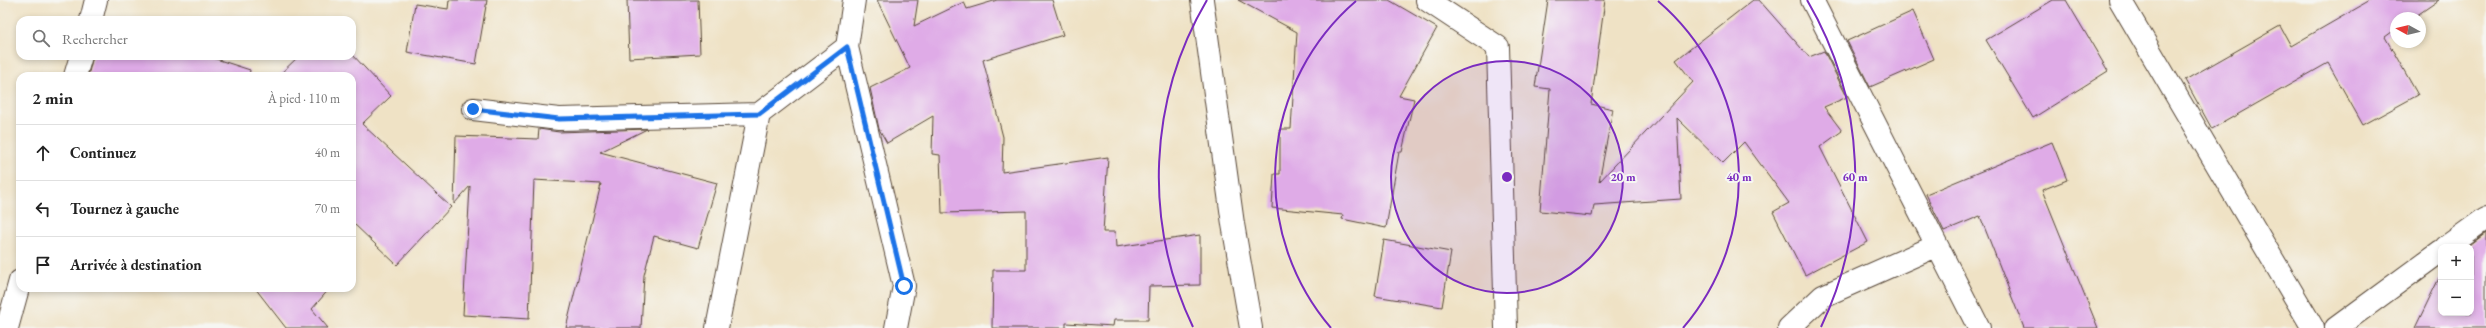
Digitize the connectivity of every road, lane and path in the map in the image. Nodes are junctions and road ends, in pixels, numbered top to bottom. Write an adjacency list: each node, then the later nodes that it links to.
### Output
1 (96, 0): 7 (street)
2 (854, 0): 8 (street)
3 (1202, 0): 21 (street)
4 (1427, 0): 22 (street)
5 (1812, 0): 15 (street)
6 (2120, 0): 25 (street)
7 (92, 16)
8 (847, 47): 12 (street); 20 (street)
9 (80, 60): 10 (street)
10 (77, 72)
11 (473, 109): 12 (street)
12 (759, 114): 19 (street)
13 (2486, 218): 14 (street)
14 (2450, 244)
15 (1936, 246): 23 (street); 24 (street)
16 (2438, 253): 26 (street)
17 (17, 292): 18 (street)
18 (7, 328)
19 (717, 328)
20 (896, 328)
21 (1250, 328)
22 (1506, 328)
23 (1789, 328)
24 (1979, 328)
25 (2313, 328)
26 (2336, 328)

